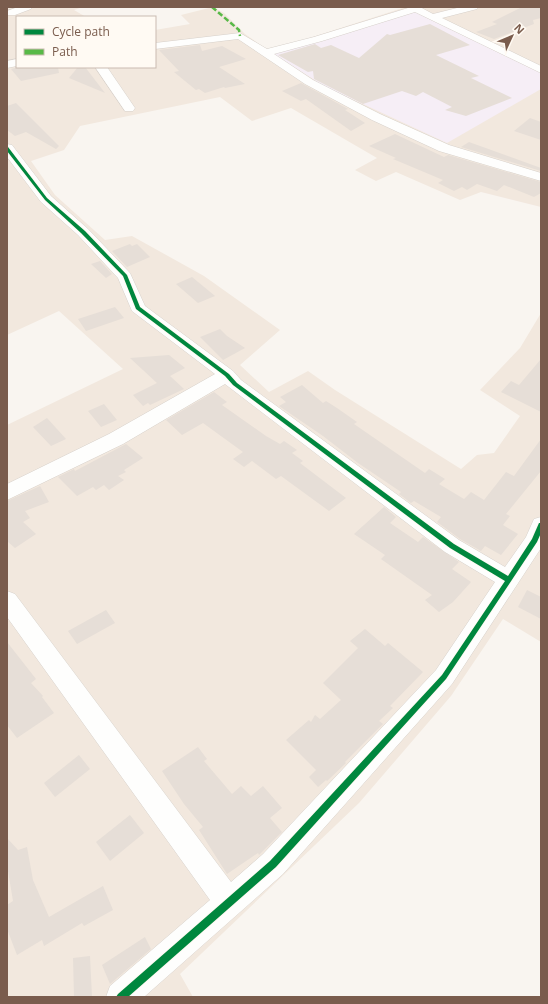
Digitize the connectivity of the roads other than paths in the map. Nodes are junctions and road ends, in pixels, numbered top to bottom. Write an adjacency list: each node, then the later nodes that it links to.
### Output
1 (27, 7): 4 (street)
2 (474, 7): 5 (street)
3 (413, 8): 5 (street); 7 (street)
4 (11, 13)
5 (432, 17): 9 (street)
6 (156, 46): 7 (street)
7 (265, 53): 12 (street)
8 (101, 68): 10 (street)
9 (541, 70)
10 (130, 108)
11 (7, 148): 13 (street)
12 (541, 177)
13 (227, 375): 14 (street); 16 (street)
14 (7, 493)
15 (539, 536): 16 (street)
16 (509, 580): 18 (street)
17 (7, 600): 18 (street)
18 (229, 903): 19 (street)
19 (121, 997)

